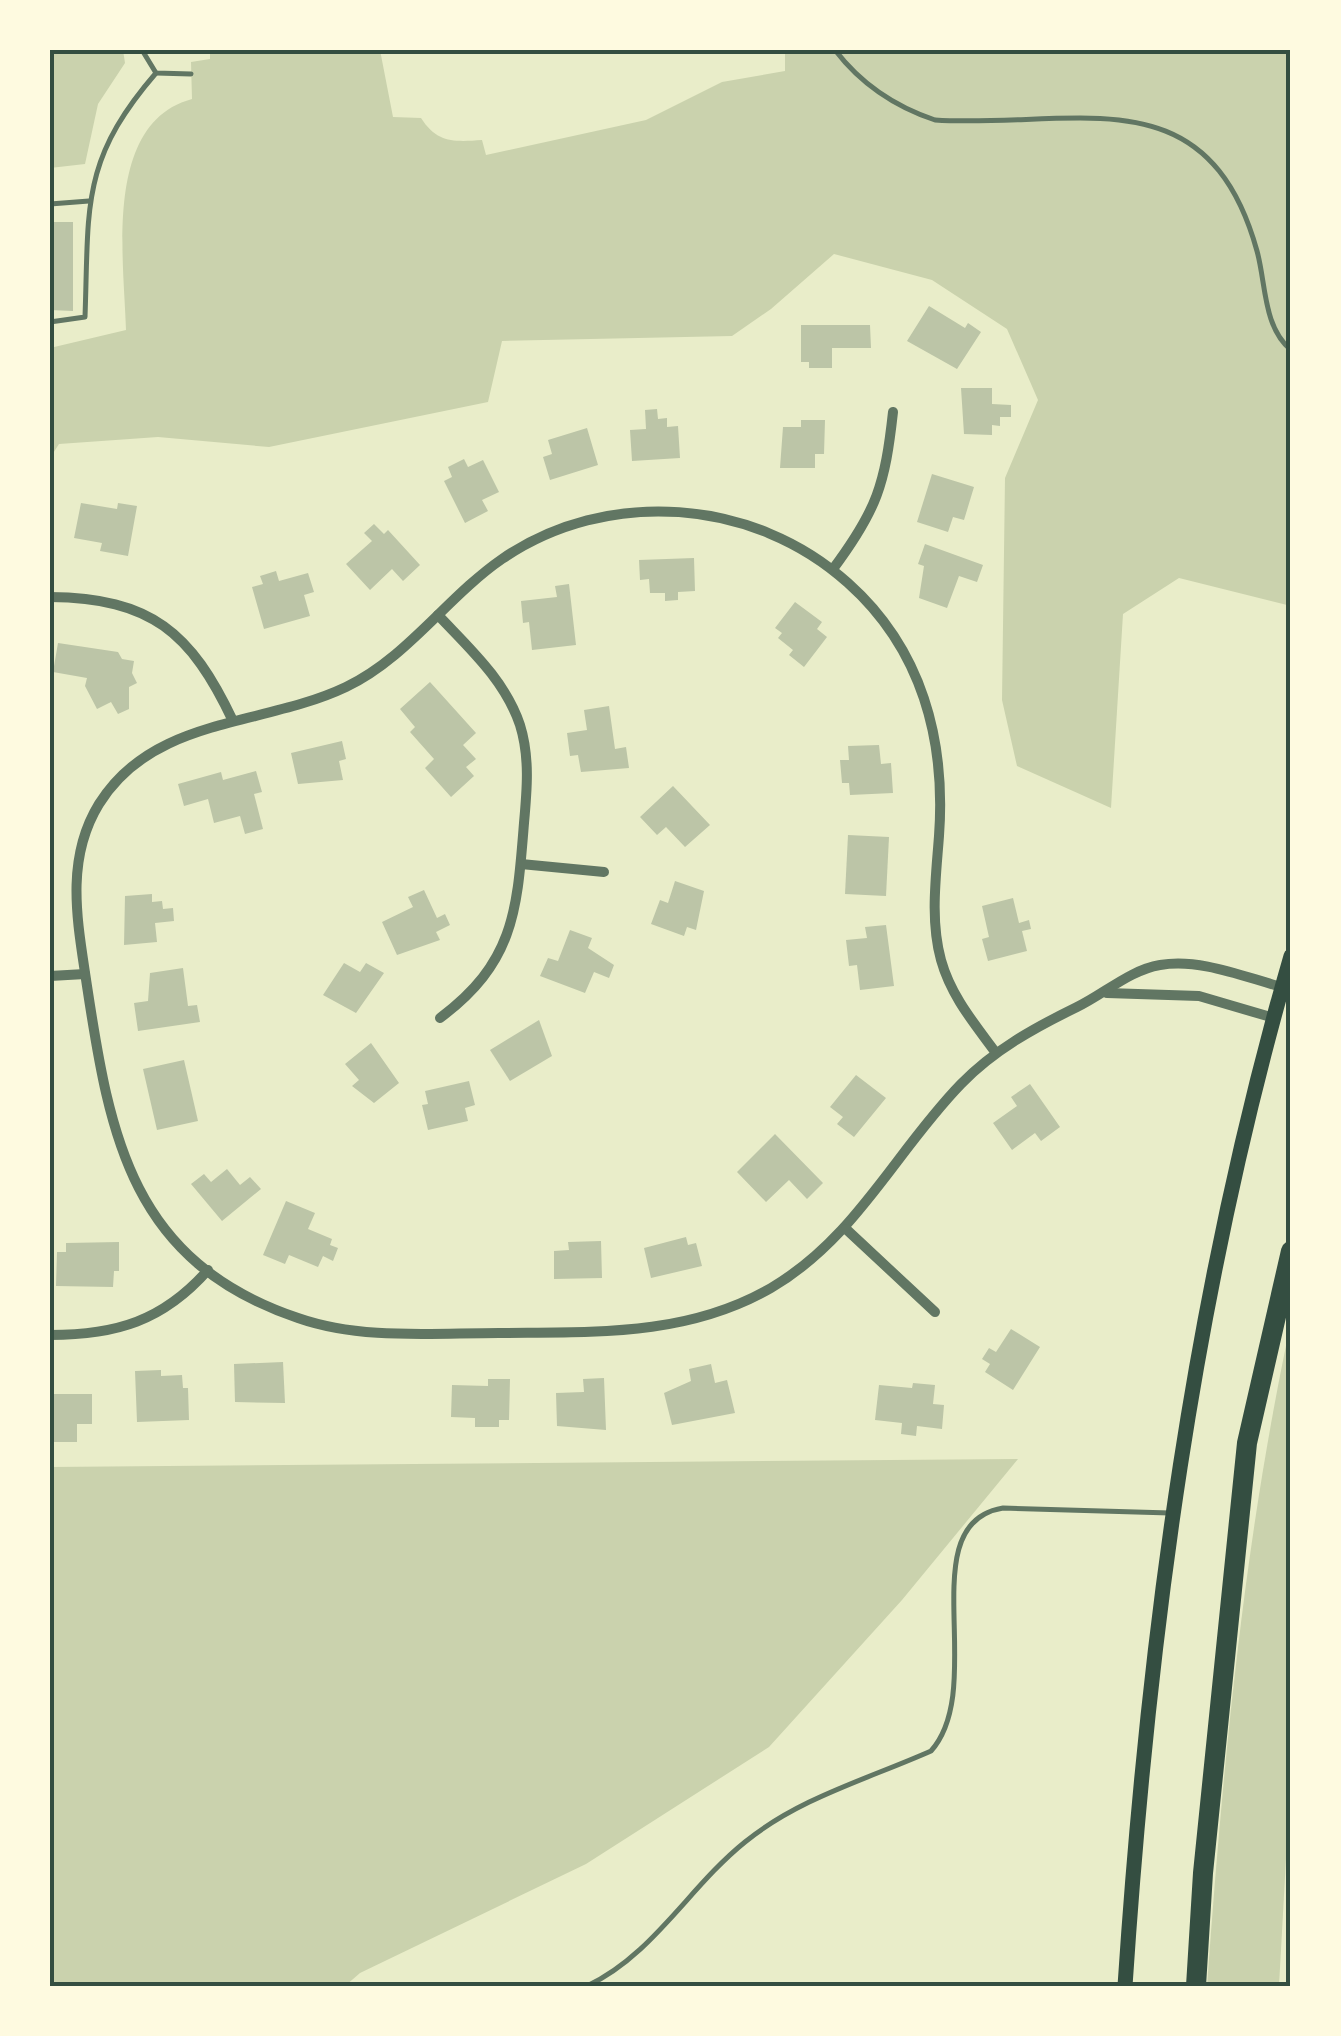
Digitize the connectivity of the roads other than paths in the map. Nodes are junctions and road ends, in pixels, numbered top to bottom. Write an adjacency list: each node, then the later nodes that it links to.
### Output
1 (142, 50): 3 (lane)
2 (835, 50): 8 (lane)
3 (156, 73): 4 (lane); 5 (lane)
4 (191, 74)
5 (90, 201): 6 (lane); 7 (lane)
6 (50, 204)
7 (50, 322)
8 (1291, 350)
9 (893, 412): 10 (street)
10 (833, 570): 12 (street); 23 (street)
11 (50, 597): 13 (street)
12 (438, 615): 13 (street); 14 (street)
13 (233, 721): 17 (street)
14 (521, 864): 15 (street); 21 (street)
15 (604, 872)
16 (1291, 956): 19 (main road)
17 (85, 974): 18 (street); 26 (street)
18 (50, 976)
19 (1282, 988): 20 (street); 22 (main road)
20 (1106, 992): 22 (street); 23 (street)
21 (440, 1018)
22 (1274, 1018): 29 (main road)
23 (996, 1053): 24 (street)
24 (846, 1229): 26 (street); 27 (street)
25 (1291, 1251): 32 (highway)
26 (208, 1270): 28 (street)
27 (935, 1312)
28 (50, 1335)
29 (1172, 1513): 30 (lane); 31 (main road)
30 (587, 1986)
31 (1125, 1986)
32 (1196, 1986)

